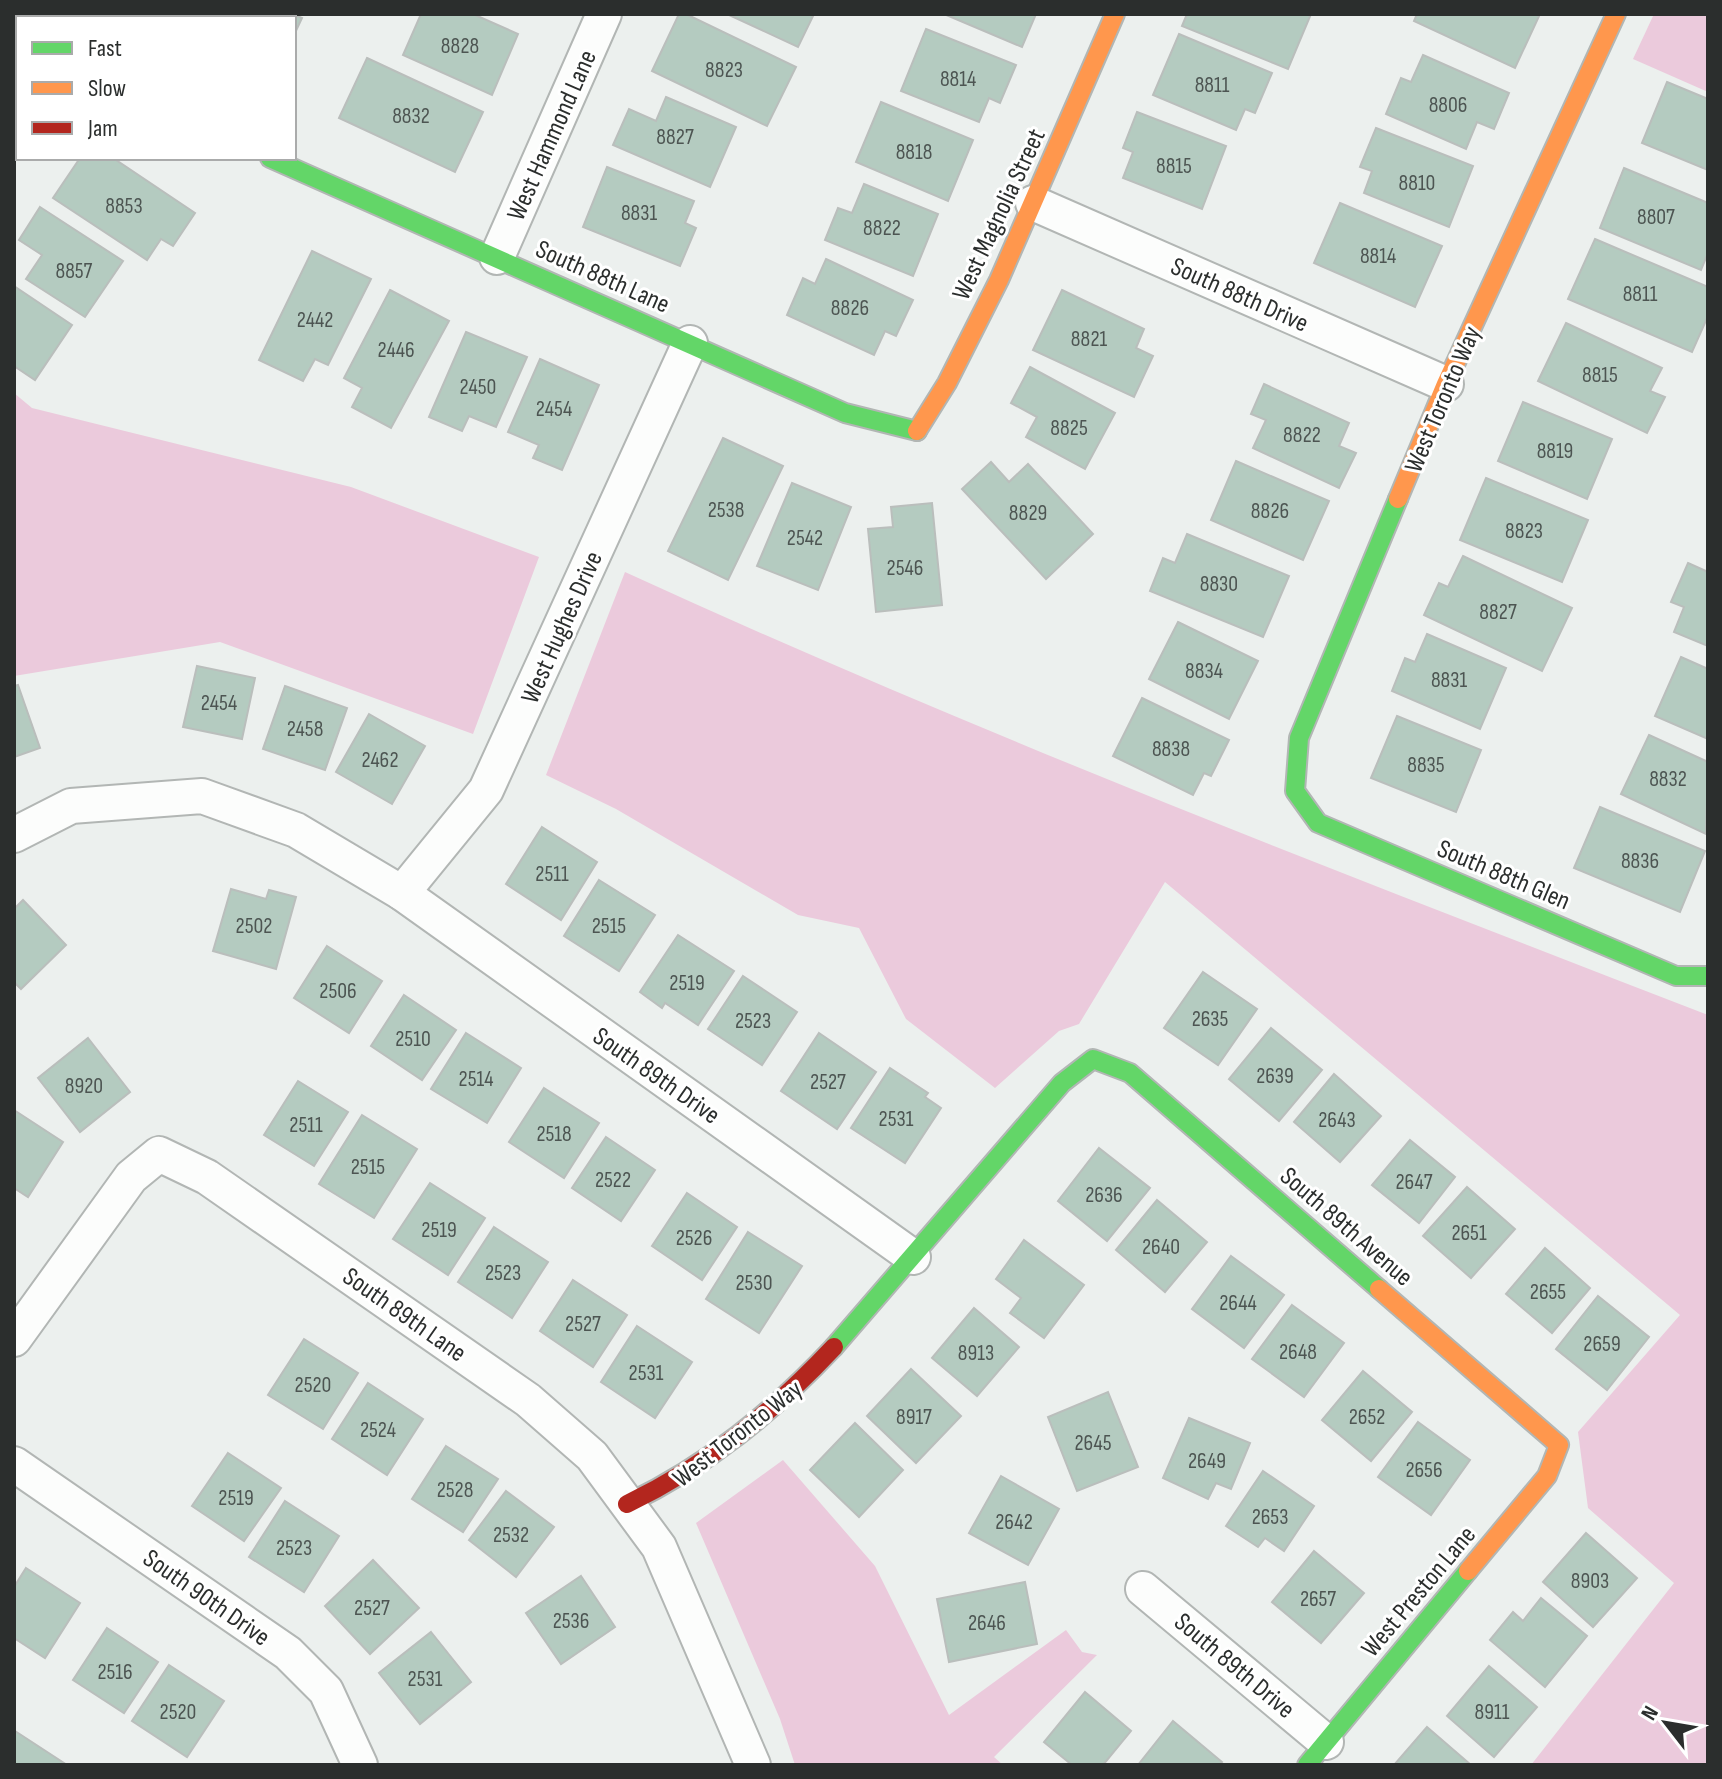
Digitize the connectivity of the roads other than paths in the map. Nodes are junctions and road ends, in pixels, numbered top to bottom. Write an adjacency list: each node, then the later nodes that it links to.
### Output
1 (604, 14): 6 (street, West Hammond Lane)
2 (1115, 14): 5 (street, West Magnolia Street)
3 (1616, 14): 8 (street, West Toronto Way)
4 (275, 160): 6 (street, South 88th Lane)
5 (1033, 203): 8 (street, South 88th Drive); 9 (street, West Magnolia Street)
6 (497, 257): 7 (street, South 88th Lane)
7 (690, 343): 9 (street, South 88th Lane); 12 (street, West Hughes Drive)
8 (1446, 384): 10 (street, West Toronto Way)
9 (918, 431)
10 (1295, 791): 13 (street, South 88th Glen)
11 (14, 835): 12 (street, South 89th Drive)
12 (402, 893): 15 (street, South 89th Drive)
13 (1708, 976)
14 (1093, 1059): 15 (street, West Toronto Way); 17 (street, South 89th Avenue)
15 (913, 1257): 19 (street, West Toronto Way)
16 (14, 1339): 19 (street, South 89th Lane)
17 (1559, 1445): 21 (street, West Preston Lane)
18 (14, 1464): 22 (street, South 90th Drive)
19 (627, 1504): 23 (street)
20 (1143, 1589): 21 (street, South 89th Drive)
21 (1317, 1753)
22 (360, 1765)
23 (753, 1765)

